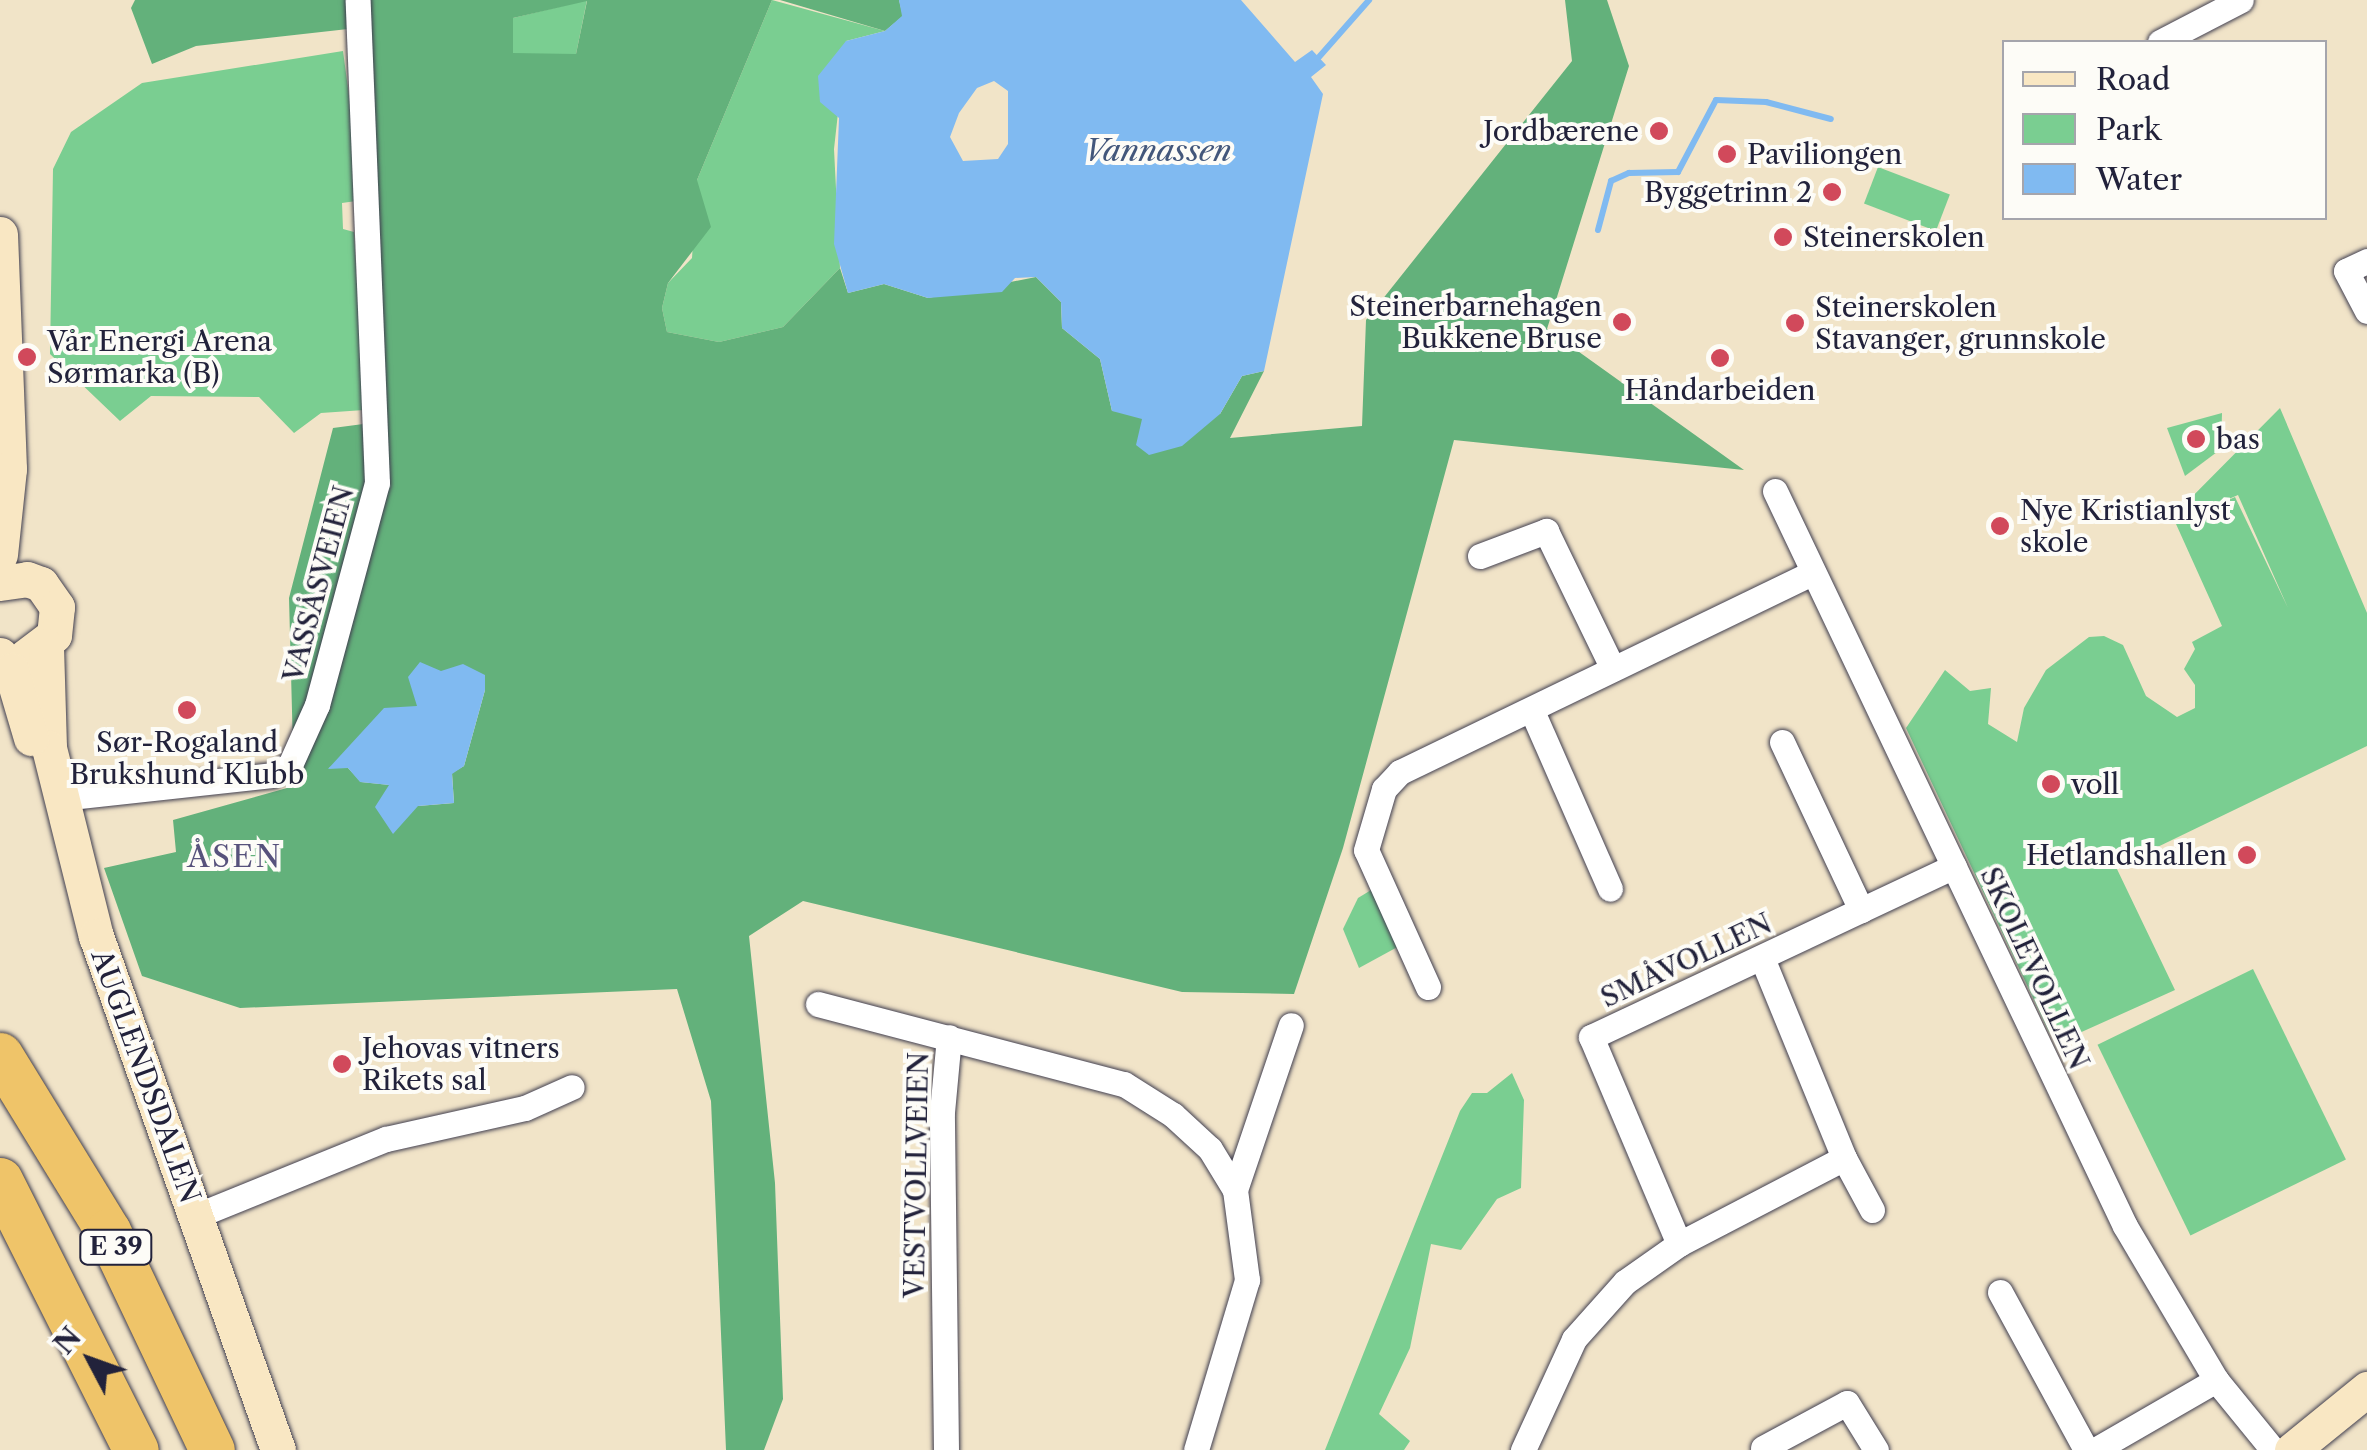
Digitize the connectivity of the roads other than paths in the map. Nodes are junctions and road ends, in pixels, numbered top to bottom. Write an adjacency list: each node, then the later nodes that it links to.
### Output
1 (358, 0): 19 (street, VASSÅSVEIEN)
2 (2241, 0): 3 (street)
3 (2164, 40)
4 (0, 234): 7 (main road)
5 (2367, 261): 6 (street)
6 (2367, 311)
7 (11, 484): 9 (main road); 13 (main road)
8 (1775, 492): 11 (street, SKOLEVOLLEN)
9 (0, 555)
10 (1480, 556): 16 (street)
11 (1812, 573): 16 (street); 20 (street, SKOLEVOLLEN)
12 (0, 583): 13 (main road)
13 (41, 584): 14 (main road)
14 (46, 646): 15 (main road); 19 (main road)
15 (0, 654): 23 (main road)
16 (1613, 669): 17 (street)
17 (1532, 711): 21 (street); 25 (street)
18 (1782, 742): 22 (street)
19 (61, 798): 23 (main road)
20 (1954, 866): 22 (street, SMÅVOLLEN); 38 (street, SKOLEVOLLEN)
21 (1610, 889)
22 (1860, 910): 24 (street, SMÅVOLLEN)
23 (96, 936): 35 (main road, AUGLENDSDALEN)
24 (1762, 958): 31 (street); 36 (street, SMÅVOLLEN)
25 (1428, 987)
26 (818, 1004): 28 (street, VESTVOLLVEIEN)
27 (1291, 1025): 33 (street)
28 (950, 1038): 33 (street); 44 (street, VESTVOLLVEIEN)
29 (0, 1055): 42 (highway, E 39)
30 (572, 1086): 35 (street, AUGLENDSDALEN)
31 (1844, 1158): 34 (street); 36 (street)
32 (0, 1180): 41 (highway, E 39)
33 (1235, 1190): 45 (street)
34 (1872, 1210)
35 (196, 1216): 43 (main road, AUGLENDSDALEN)
36 (1680, 1244): 46 (street)
37 (2000, 1292): 48 (street)
38 (2216, 1380): 49 (street); 50 (street, SKOLEVOLLEN)
39 (2367, 1388): 51 (main road)
40 (1763, 1448): 47 (street)
41 (136, 1450)
42 (212, 1450)
43 (278, 1450)
44 (946, 1450)
45 (1196, 1450)
46 (1523, 1450)
47 (1876, 1450)
48 (2086, 1450)
49 (2096, 1450)
50 (2274, 1450)
51 (2292, 1450)

